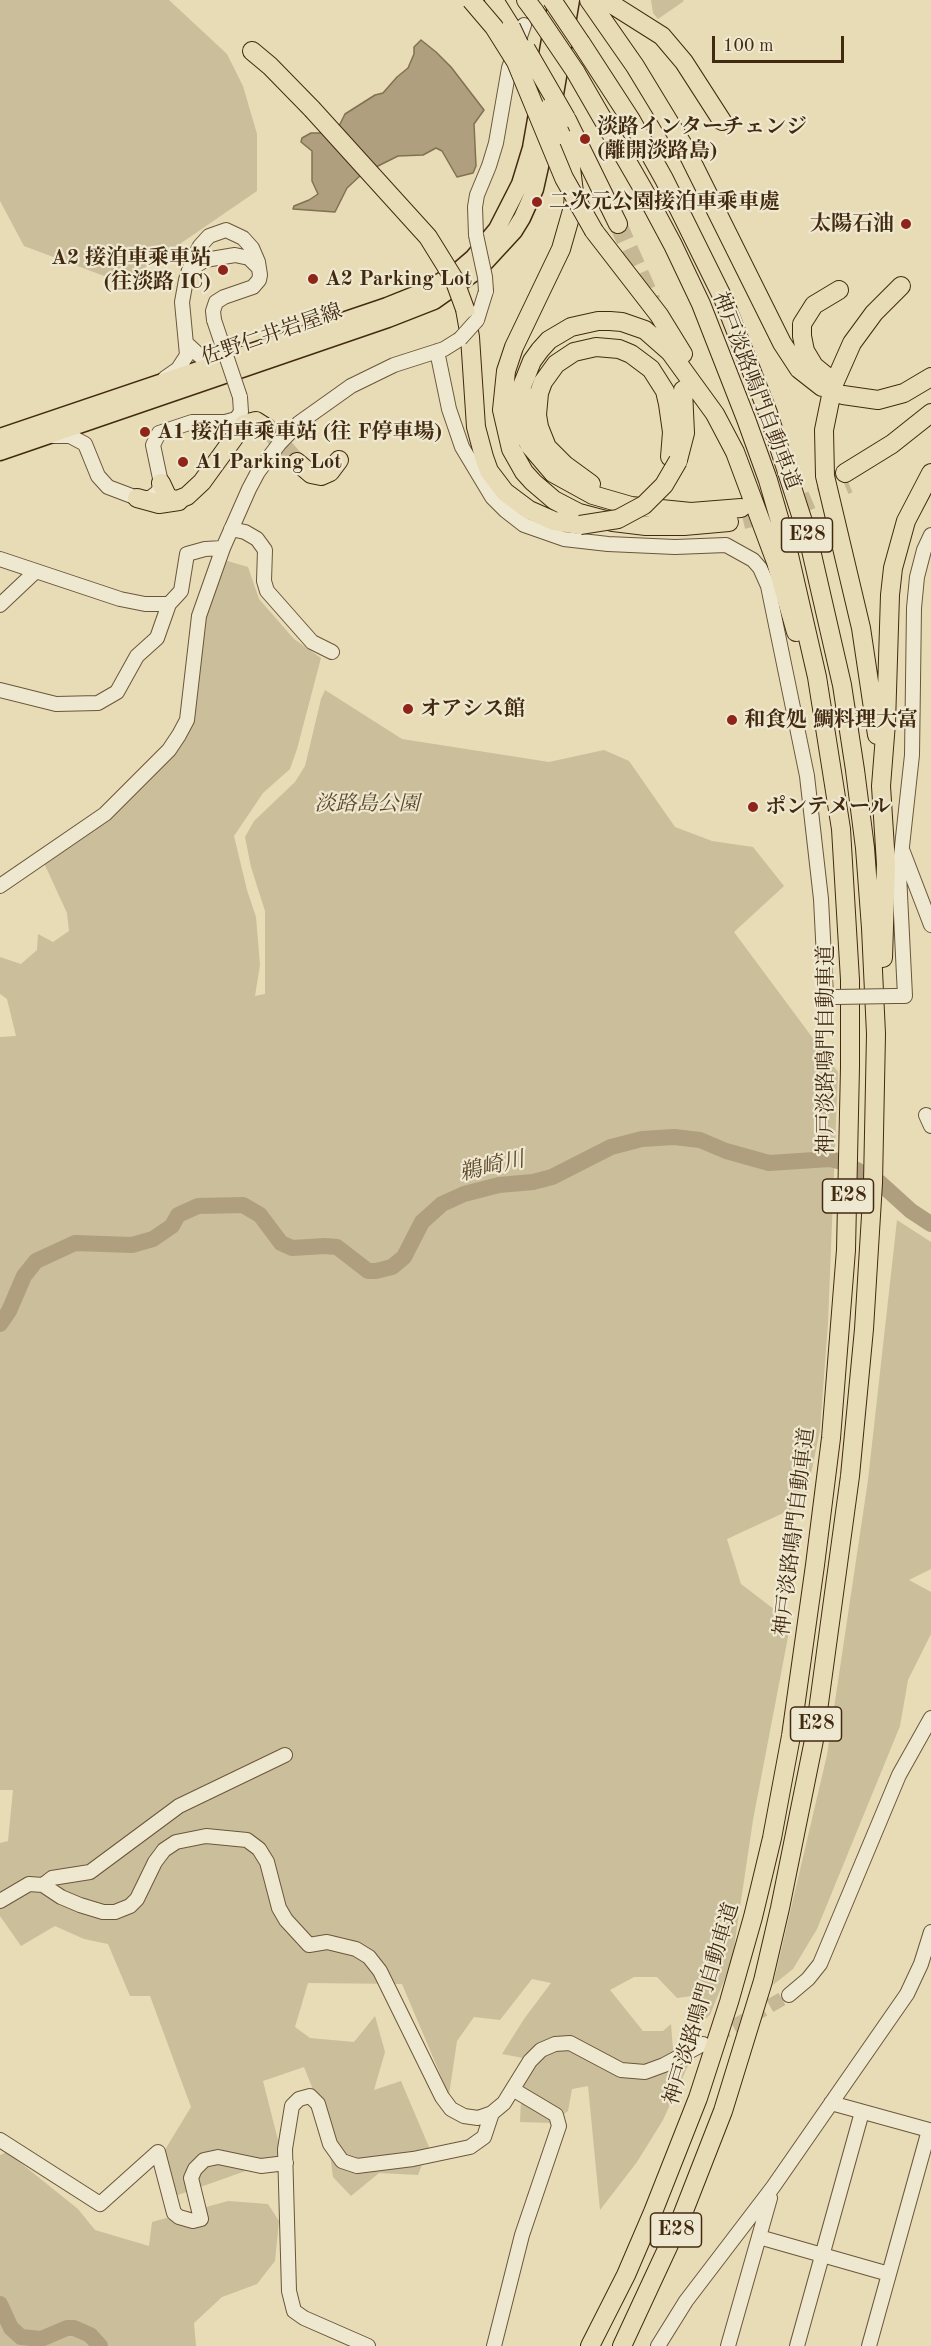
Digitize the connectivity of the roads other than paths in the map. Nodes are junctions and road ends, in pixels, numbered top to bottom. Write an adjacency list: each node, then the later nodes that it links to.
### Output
1 (471, 0): 27 (highway, bridge)
2 (494, 0): 8 (highway)
3 (552, 0): 54 (highway, 神戸淡路鳴門自動車道 / E28, bridge)
4 (557, 0): 19 (main road, 佐野仁井岩屋線)
5 (571, 0): 25 (main road, 佐野仁井岩屋線)
6 (589, 0): 16 (highway)
7 (605, 0): 10 (highway)
8 (524, 16): 11 (highway, bridge); 17 (street, bridge); 49 (highway, 神戸淡路鳴門自動車道 / E28, bridge)
9 (252, 51): 17 (highway, bridge)
10 (722, 121)
11 (564, 127): 12 (highway); 39 (highway)
12 (618, 224)
13 (189, 270): 14 (street); 14 (street); 18 (street)
14 (259, 270): 36 (street, bridge)
15 (902, 286): 50 (highway)
16 (839, 290)
17 (471, 315): 20 (street, bridge); 32 (highway, bridge)
18 (188, 344): 19 (street); 22 (street)
19 (272, 345): 22 (main road, 佐野仁井岩屋線)
20 (437, 351): 40 (street); 51 (street, bridge)
21 (931, 376): 24 (highway)
22 (144, 388): 30 (main road, 佐野仁井岩屋線)
23 (683, 390): 32 (highway)
24 (844, 391)
25 (130, 408): 30 (main road, 佐野仁井岩屋線); 31 (street)
26 (931, 413): 28 (highway)
27 (715, 414): 39 (highway); 49 (highway)
28 (931, 427)
29 (267, 428): 37 (highway)
30 (2, 446): 31 (street)
31 (88, 450): 38 (street)
32 (674, 459): 39 (highway)
33 (339, 460): 34 (highway)
34 (297, 462)
35 (931, 473): 50 (highway)
36 (161, 483): 37 (highway); 38 (street)
37 (187, 496): 38 (highway)
38 (137, 498)
39 (653, 510)
40 (231, 530): 42 (street); 47 (street)
41 (931, 535): 51 (street)
42 (223, 548): 45 (street); 52 (street)
43 (0, 559): 44 (street)
44 (35, 572): 45 (street); 46 (street)
45 (168, 604): 48 (street)
46 (0, 605)
47 (332, 652)
48 (0, 690)
49 (826, 731): 74 (highway, 神戸淡路鳴門自動車道 / E28)
50 (881, 786): 54 (highway)
51 (902, 848): 53 (street)
52 (0, 886)
53 (931, 925)
54 (876, 1034): 75 (highway, 神戸淡路鳴門自動車道 / E28)
55 (931, 1718): 60 (street)
56 (285, 1755): 57 (street)
57 (44, 1885): 58 (street); 65 (street)
58 (0, 1901)
59 (931, 1932): 63 (street)
60 (789, 1995)
61 (703, 2044): 62 (street)
62 (514, 2090): 65 (street); 73 (street)
63 (831, 2103): 64 (street); 68 (street)
64 (862, 2112): 70 (street); 71 (street)
65 (492, 2113): 67 (street)
66 (0, 2140): 67 (street)
67 (286, 2163): 72 (street)
68 (773, 2187): 69 (street); 76 (street)
69 (759, 2237): 70 (street); 77 (street)
70 (822, 2255): 71 (street); 78 (street)
71 (889, 2274): 79 (street)
72 (368, 2346)
73 (494, 2346)
74 (590, 2346)
75 (622, 2346)
76 (658, 2346)
77 (728, 2346)
78 (797, 2346)
79 (869, 2346)

